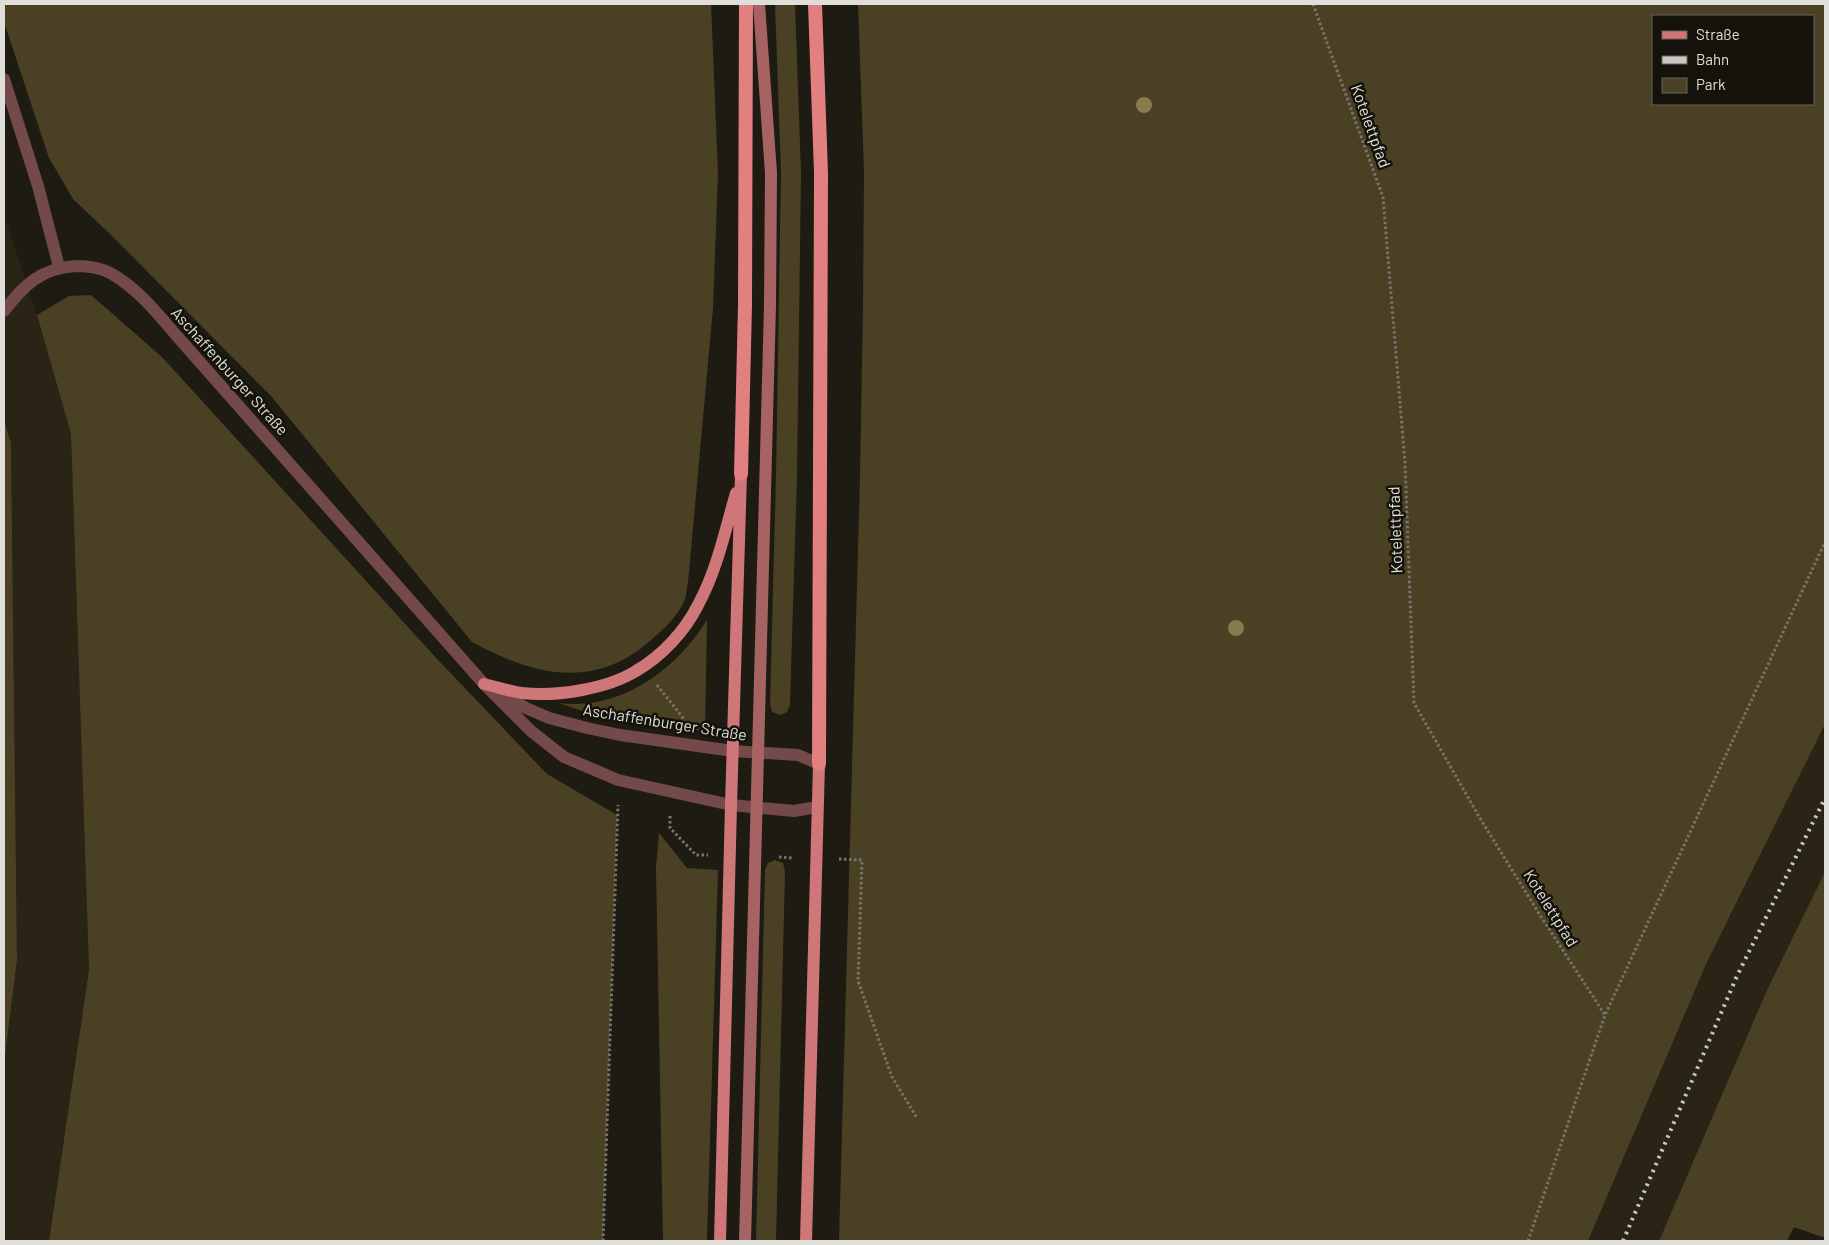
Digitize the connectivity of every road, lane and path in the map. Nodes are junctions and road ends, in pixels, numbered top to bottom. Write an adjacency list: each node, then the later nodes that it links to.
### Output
1 (746, 4): 8 (highway)
2 (759, 4): 14 (main road)
3 (816, 4): 15 (highway)
4 (1313, 4): 23 (path, Kotelettpfad)
5 (4, 79): 6 (street)
6 (60, 267): 7 (street); 11 (street, Aschaffenburger Straße)
7 (4, 311)
8 (741, 474): 10 (main road); 13 (main road)
9 (1825, 542): 23 (path)
10 (642, 667): 11 (main road); 12 (path)
11 (484, 684): 13 (street, Aschaffenburger Straße); 16 (street, Aschaffenburger Straße)
12 (686, 722)
13 (733, 751): 14 (street, Aschaffenburger Straße); 17 (main road)
14 (758, 752): 15 (street, Aschaffenburger Straße); 19 (main road)
15 (819, 764): 18 (main road)
16 (618, 780): 17 (street, Aschaffenburger Straße); 25 (path)
17 (731, 805): 19 (street, Aschaffenburger Straße); 26 (main road)
18 (817, 806): 19 (street, Aschaffenburger Straße); 28 (main road)
19 (756, 808): 27 (main road)
20 (670, 818): 21 (path)
21 (711, 855)
22 (847, 859): 24 (path)
23 (1605, 1015): 29 (path)
24 (917, 1118)
25 (603, 1241)
26 (720, 1241)
27 (745, 1241)
28 (806, 1241)
29 (1528, 1241)

